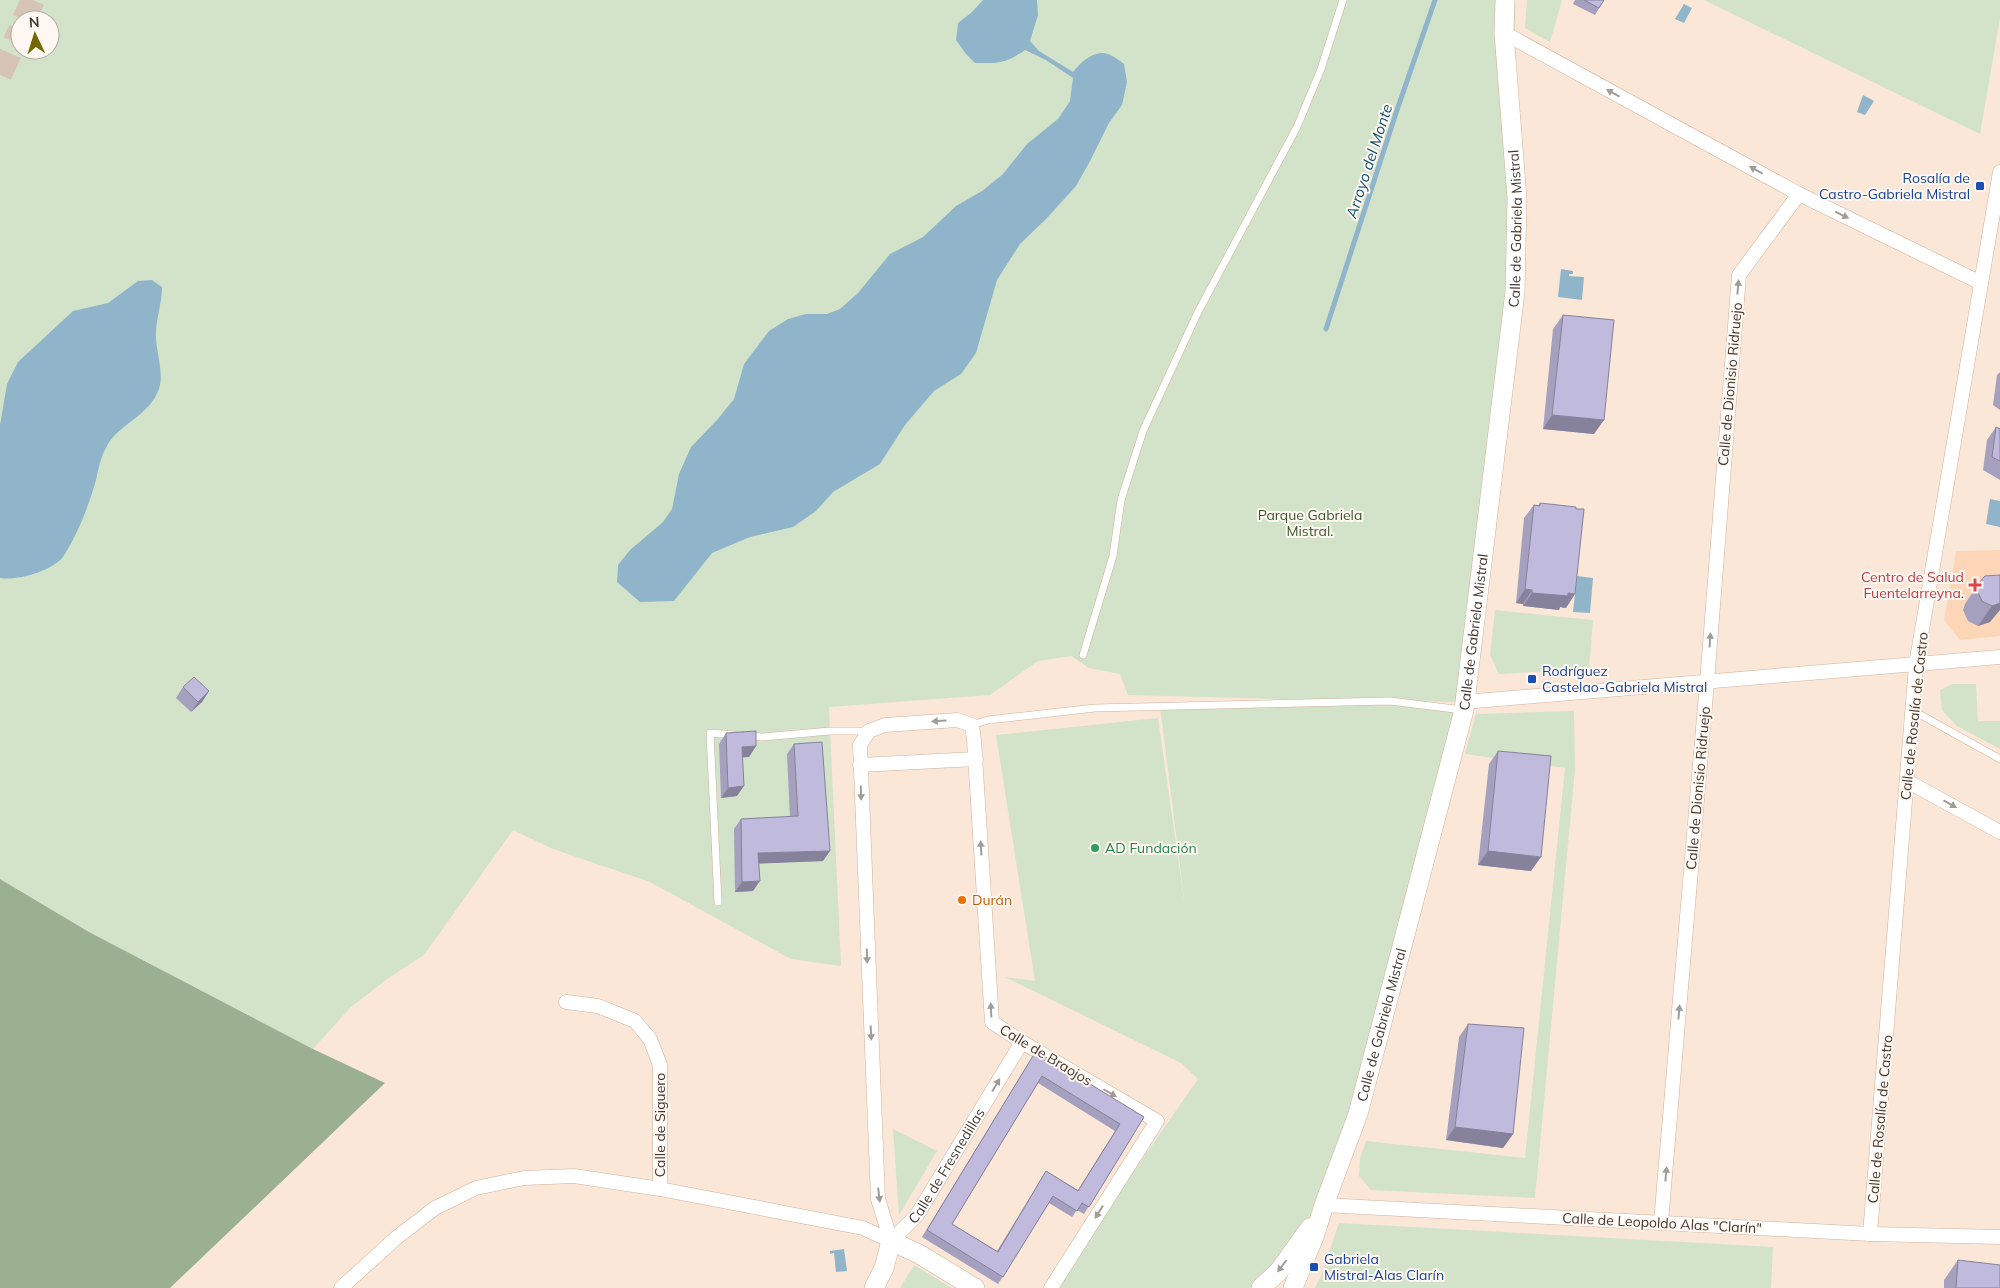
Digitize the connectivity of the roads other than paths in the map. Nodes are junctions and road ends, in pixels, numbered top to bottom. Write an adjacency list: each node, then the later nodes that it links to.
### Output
1 (1343, 0): 7 (lane)
2 (1505, 0): 3 (street, Calle de Gabriela Mistral)
3 (1504, 33): 5 (street, one-way to 3); 11 (street, Calle de Gabriela Mistral)
4 (2000, 172): 6 (street, Calle de Rosalía de Castro)
5 (1799, 194): 6 (street, one-way to 6); 10 (street, Calle de Dionisio Ridruejo, one-way to 5)
6 (1981, 283): 9 (street, Calle de Rosalía de Castro)
7 (1083, 655)
8 (2000, 657): 9 (street)
9 (1916, 665): 10 (street); 12 (street, Calle de Rosalía de Castro)
10 (1707, 682): 11 (street); 25 (street, Calle de Dionisio Ridruejo, one-way to 10)
11 (1464, 706): 13 (lane); 24 (street, Calle de Gabriela Mistral)
12 (1912, 710): 16 (lane); 18 (street, Calle de Rosalía de Castro)
13 (972, 725): 14 (street, one-way to 14); 15 (street, Calle de Braojos)
14 (869, 731): 17 (street); 20 (lane)
15 (976, 759): 17 (street); 22 (street, Calle de Braojos, one-way to 15)
16 (2000, 759)
17 (860, 765): 28 (street, one-way to 28)
18 (1907, 781): 19 (street, one-way to 19); 26 (street, Calle de Rosalía de Castro)
19 (2000, 832)
20 (718, 902)
21 (566, 1002): 23 (street, Calle de Siguero)
22 (1022, 1042): 28 (street, Calle de Fresnedillas, one-way to 22); 32 (street, Calle de Braojos, one-way to 32)
23 (660, 1189): 28 (street, Calle de Siguero); 29 (street, Calle de Siguero)
24 (1322, 1209): 25 (street, Calle de Leopoldo Alas "Clarín"); 33 (street, Calle de Gabriela Mistral, one-way to 33); 34 (street, Calle de Gabriela Mistral)
25 (1662, 1222): 26 (street, Calle de Leopoldo Alas "Clarín")
26 (1870, 1234): 27 (street, Calle de Leopoldo Alas "Clarín")
27 (2000, 1237)
28 (891, 1241): 30 (street); 31 (street)
29 (341, 1288)
30 (874, 1288)
31 (975, 1288)
32 (1051, 1288)
33 (1261, 1288)
34 (1293, 1288)

